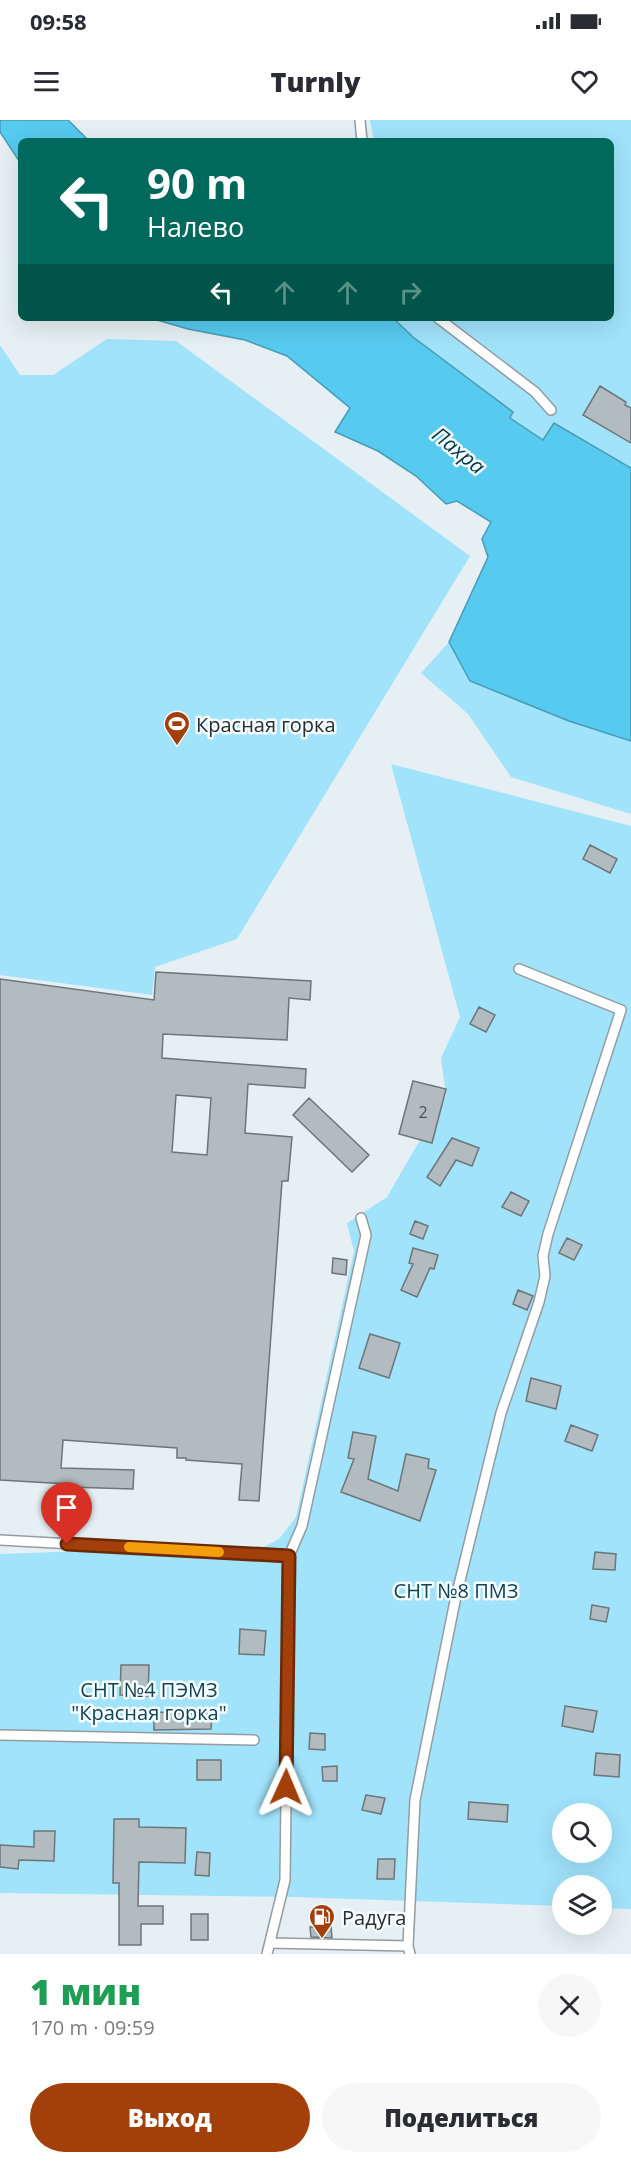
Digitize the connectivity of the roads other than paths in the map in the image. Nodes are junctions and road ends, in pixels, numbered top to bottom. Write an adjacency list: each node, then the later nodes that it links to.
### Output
1 (360, 120): 2 (lane)
2 (362, 138)
3 (442, 321): 4 (lane)
4 (551, 410)
5 (519, 969): 12 (lane)
6 (361, 1218): 8 (lane)
7 (0, 1540): 8 (lane)
8 (289, 1556): 11 (lane)
9 (0, 1734): 10 (lane)
10 (254, 1740)
11 (270, 1943): 12 (lane); 13 (lane)
12 (409, 1950)
13 (267, 1954)

